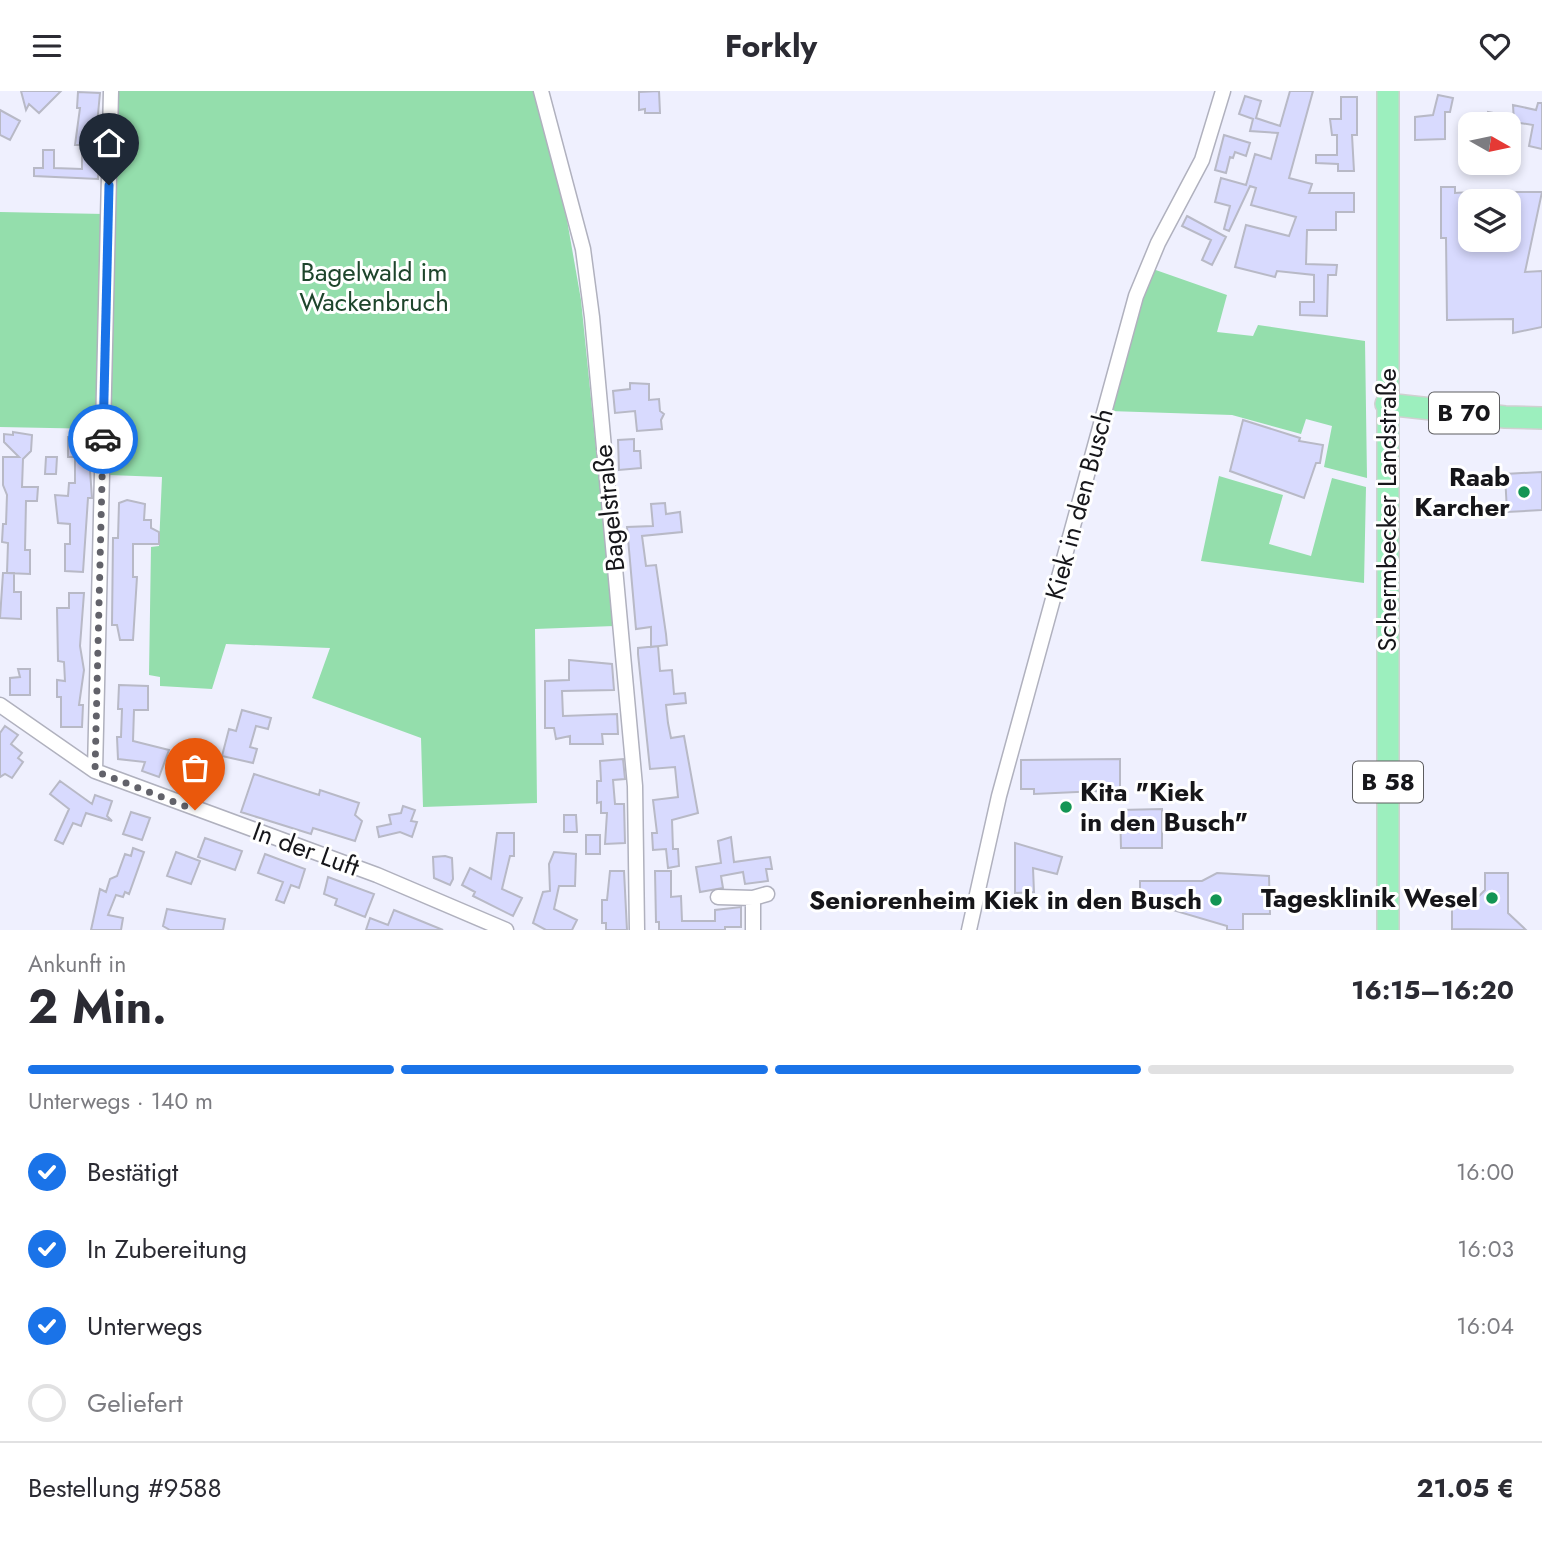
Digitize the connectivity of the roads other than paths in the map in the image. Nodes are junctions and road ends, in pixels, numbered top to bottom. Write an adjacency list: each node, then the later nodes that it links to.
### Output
1 (111, 91): 8 (street)
2 (541, 91): 11 (street, Bagelstraße)
3 (1223, 91): 13 (street, Kiek in den Busch)
4 (1388, 91): 5 (main road, Schermbecker Landstraße)
5 (1386, 404): 6 (main road, B 70); 14 (main road, Schermbecker Landstraße / B 58)
6 (1542, 418)
7 (0, 705): 8 (street, In der Luft)
8 (95, 771): 10 (street, In der Luft)
9 (718, 897): 12 (street)
10 (506, 930)
11 (637, 930)
12 (753, 930)
13 (969, 930)
14 (1388, 930)

